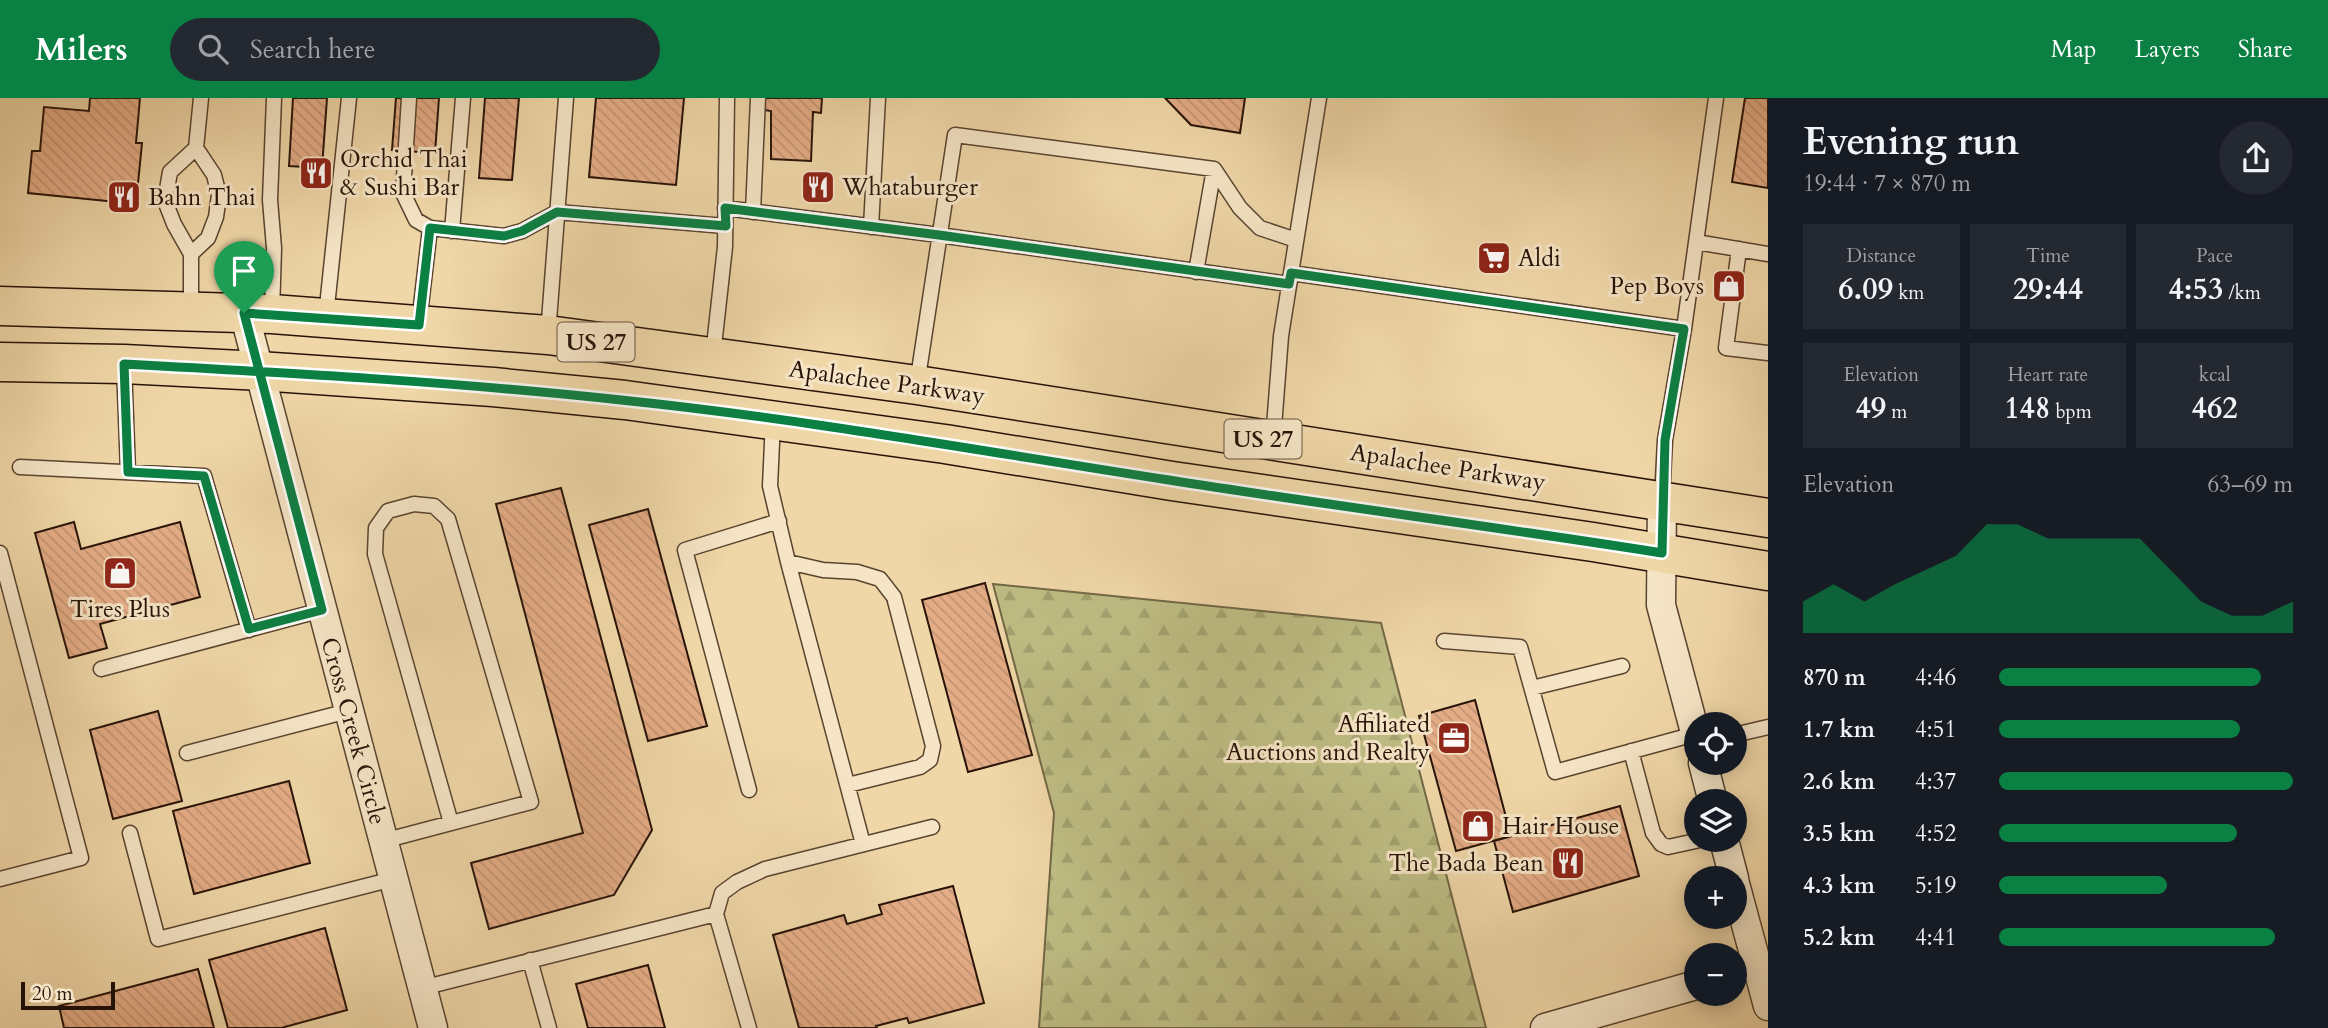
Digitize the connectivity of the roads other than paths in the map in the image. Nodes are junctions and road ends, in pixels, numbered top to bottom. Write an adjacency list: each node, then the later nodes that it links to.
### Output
1 (201, 98): 12 (lane)
2 (274, 98): 31 (lane)
3 (349, 98): 32 (lane)
4 (409, 98): 19 (lane)
5 (463, 98): 20 (lane)
6 (566, 98): 15 (lane)
7 (727, 98): 14 (lane)
8 (758, 98): 16 (lane)
9 (878, 98): 18 (lane)
10 (1319, 98): 22 (lane)
11 (1716, 98): 23 (lane)
12 (196, 148): 25 (lane); 25 (lane)
13 (1214, 169): 21 (lane); 22 (lane); 27 (lane)
14 (725, 208): 16 (lane); 17 (lane)
15 (557, 212): 17 (lane); 20 (lane); 35 (lane)
16 (753, 212): 18 (lane)
17 (726, 226): 37 (lane)
18 (871, 227): 21 (lane)
19 (430, 228): 20 (lane); 33 (lane)
20 (452, 231)
21 (939, 235): 27 (lane); 41 (lane)
22 (1296, 240): 28 (lane)
23 (1696, 242): 24 (lane); 34 (lane)
24 (1739, 249): 26 (lane); 36 (lane)
25 (191, 254): 30 (lane)
26 (1768, 254)
27 (1196, 272): 28 (lane)
28 (1290, 279): 34 (lane); 43 (lane)
29 (0, 306): 30 (main road, Apalachee Parkway / US 27)
30 (191, 311): 31 (main road, Apalachee Parkway / US 27)
31 (258, 314): 32 (main road, Apalachee Parkway / US 27); 40 (street, Cross Creek Circle)
32 (326, 318): 33 (main road, Apalachee Parkway / US 27)
33 (419, 325): 35 (main road, Apalachee Parkway / US 27)
34 (1684, 329): 46 (lane)
35 (548, 335): 37 (main road, Apalachee Parkway / US 27)
36 (1768, 354)
37 (713, 356): 41 (main road, Apalachee Parkway / US 27)
38 (0, 362): 39 (main road, US 27)
39 (124, 364): 40 (main road, US 27); 45 (lane)
40 (259, 371): 42 (main road, US 27); 53 (street, Cross Creek Circle)
41 (917, 385): 43 (main road, Apalachee Parkway / US 27)
42 (773, 420): 48 (lane); 50 (main road, US 27)
43 (1272, 441): 46 (main road, Apalachee Parkway / US 27)
44 (20, 467): 45 (lane)
45 (128, 472): 54 (lane)
46 (1662, 501): 47 (main road, Apalachee Parkway / US 27); 50 (street)
47 (1768, 517)
48 (779, 521): 51 (lane); 67 (lane)
49 (0, 553): 74 (lane)
50 (1662, 553): 52 (main road, US 27); 60 (street)
51 (788, 562): 66 (lane); 66 (lane)
52 (1768, 571)
53 (322, 610): 54 (lane); 59 (street, Cross Creek Circle)
54 (249, 629): 57 (lane)
55 (1444, 641): 58 (lane)
56 (1622, 666): 58 (lane)
57 (101, 669)
58 (1532, 688): 64 (lane)
59 (348, 711): 65 (lane); 71 (street, Cross Creek Circle)
60 (1689, 712)
61 (1768, 729): 62 (lane)
62 (1747, 733)
63 (1684, 738): 64 (lane)
64 (1631, 751): 73 (lane)
65 (187, 753)
66 (848, 785): 72 (lane)
67 (749, 790)
68 (452, 823): 68 (lane); 71 (lane)
69 (932, 827): 72 (lane)
70 (130, 833): 75 (lane)
71 (383, 841): 75 (street, Cross Creek Circle)
72 (863, 844): 76 (lane)
73 (1684, 844)
74 (0, 879)
75 (393, 879): 79 (street, Cross Creek Circle)
76 (716, 914): 77 (lane); 84 (lane)
77 (530, 960): 79 (lane); 83 (lane)
78 (1747, 973): 81 (street)
79 (422, 988): 82 (street, Cross Creek Circle)
80 (1684, 988): 85 (street)
81 (1768, 1006)
82 (431, 1028)
83 (549, 1028)
84 (749, 1028)
85 (1545, 1028)

